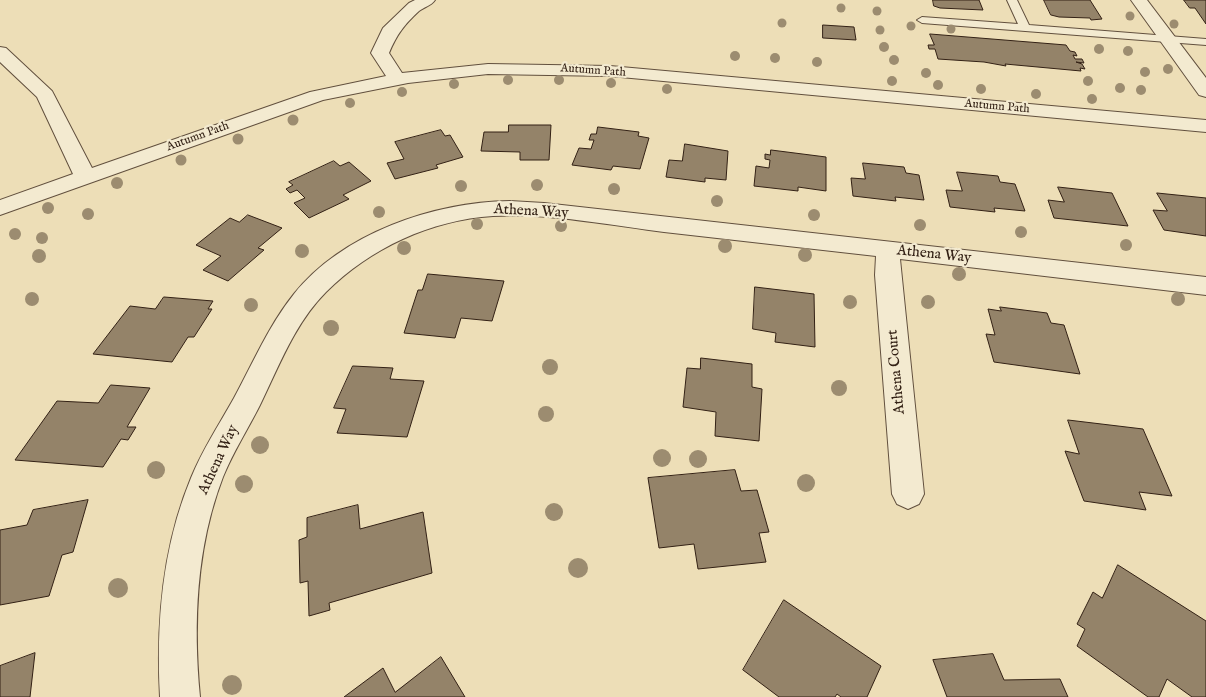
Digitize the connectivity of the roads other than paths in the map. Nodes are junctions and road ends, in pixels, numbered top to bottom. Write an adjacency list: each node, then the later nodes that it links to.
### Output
1 (427, 0): 9 (street)
2 (1012, 0): 5 (lane)
3 (1139, 0): 6 (street)
4 (922, 20): 5 (lane)
5 (1025, 28): 6 (lane)
6 (1167, 39): 7 (lane); 10 (street)
7 (1206, 42)
8 (0, 52): 12 (street)
9 (397, 79): 11 (street, Autumn Path); 12 (street, Autumn Path)
10 (1206, 92)
11 (1206, 126)
12 (86, 178): 13 (street, Autumn Path)
13 (0, 208)
14 (888, 250): 15 (street, Athena Way); 16 (street, Athena Court); 17 (street, Athena Way)
15 (1206, 286)
16 (908, 494)
17 (180, 697)

